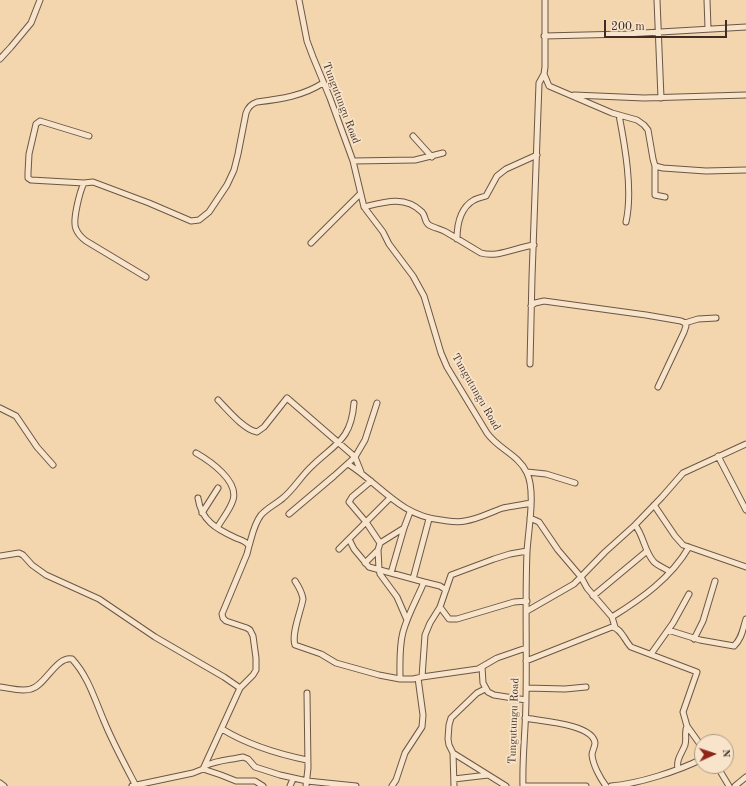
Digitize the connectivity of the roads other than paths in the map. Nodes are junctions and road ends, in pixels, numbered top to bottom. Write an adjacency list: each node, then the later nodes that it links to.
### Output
1 (40, 0): 10 (street)
2 (299, 0): 12 (street, Tungutungu Road)
3 (544, 0): 9 (street)
4 (657, 0): 8 (street)
5 (708, 0): 7 (street)
6 (746, 27): 7 (street)
7 (708, 28): 8 (street)
8 (659, 32): 9 (street); 15 (street)
9 (544, 36): 11 (street)
10 (0, 59)
11 (544, 74): 13 (street); 20 (street)
12 (324, 83): 22 (street, Tungutungu Road); 25 (street)
13 (571, 95): 15 (street); 16 (street)
14 (746, 95): 15 (street)
15 (661, 98)
16 (619, 115): 23 (street); 29 (street)
17 (89, 136): 25 (street)
18 (413, 136): 21 (street)
19 (444, 153): 21 (street)
20 (537, 155): 30 (street); 32 (street)
21 (432, 157): 22 (street)
22 (353, 161): 26 (street, Tungutungu Road)
23 (655, 166): 24 (street); 27 (street)
24 (746, 170)
25 (84, 183): 33 (street)
26 (360, 194): 28 (street, Tungutungu Road); 31 (street)
27 (665, 197)
28 (364, 207): 30 (street); 51 (street, Tungutungu Road)
29 (626, 222)
30 (457, 239): 32 (street)
31 (311, 243)
32 (534, 245): 34 (street)
33 (146, 277)
34 (531, 306): 36 (street); 37 (street)
35 (716, 318): 36 (street)
36 (685, 323): 38 (street)
37 (530, 364)
38 (658, 387)
39 (218, 400): 43 (street)
40 (354, 403): 43 (street)
41 (376, 403): 47 (street)
42 (0, 408): 49 (street)
43 (339, 443): 47 (street); 71 (street)
44 (746, 444): 46 (street)
45 (196, 453): 67 (street)
46 (718, 456): 58 (street); 59 (street)
47 (355, 457): 48 (street); 50 (street)
48 (348, 464): 50 (street); 62 (street)
49 (53, 465)
50 (361, 472): 52 (street)
51 (527, 472): 53 (street); 57 (street, Tungutungu Road)
52 (371, 481): 56 (street); 65 (street)
53 (575, 483)
54 (218, 488): 61 (street)
55 (198, 498): 61 (street)
56 (390, 498): 60 (street); 65 (street)
57 (531, 503): 63 (street, Tungutungu Road); 64 (street)
58 (654, 505): 66 (street); 72 (street)
59 (746, 510)
60 (410, 512): 64 (street); 68 (street)
61 (202, 513): 67 (street)
62 (288, 514)
63 (530, 518): 75 (street, Tungutungu Road); 83 (street)
64 (429, 519): 84 (street)
65 (366, 522): 69 (street); 70 (street)
66 (635, 525): 76 (street); 83 (street)
67 (217, 528): 71 (street)
68 (404, 528): 70 (street); 82 (street)
69 (350, 539): 73 (street); 78 (street)
70 (380, 543): 74 (street)
71 (249, 546): 108 (street)
72 (689, 547): 79 (street); 81 (street)
73 (339, 549)
74 (378, 550): 78 (street); 80 (street)
75 (527, 551): 88 (street); 91 (street, Tungutungu Road)
76 (647, 551): 81 (street); 90 (street)
77 (0, 556): 108 (street)
78 (365, 563): 80 (street)
79 (746, 567)
80 (379, 570): 82 (street); 95 (street)
81 (670, 572): 94 (street)
82 (391, 573): 84 (street)
83 (581, 577): 90 (street); 93 (street)
84 (413, 579): 87 (street)
85 (295, 581): 105 (street)
86 (715, 581): 99 (street)
87 (424, 582): 88 (street); 95 (street)
88 (446, 590): 92 (street)
89 (689, 594): 98 (street)
90 (594, 596): 94 (street)
91 (526, 601): 92 (street); 93 (street, Tungutungu Road)
92 (440, 607): 104 (street)
93 (527, 610): 100 (street, Tungutungu Road)
94 (612, 617): 97 (street)
95 (407, 620): 105 (street)
96 (746, 621): 99 (street)
97 (615, 627): 101 (street); 102 (street)
98 (668, 630): 99 (street); 101 (street)
99 (694, 639)
100 (526, 648): 102 (street, Tungutungu Road); 103 (street)
101 (651, 654): 114 (street)
102 (526, 661): 109 (street, Tungutungu Road)
103 (482, 667): 104 (street); 110 (street)
104 (420, 677): 105 (street); 134 (street)
105 (400, 679)
106 (586, 686): 109 (street)
107 (0, 687): 129 (street)
108 (240, 688): 115 (street)
109 (526, 688): 112 (street, Tungutungu Road)
110 (485, 689): 112 (street); 117 (street)
111 (307, 693): 118 (street)
112 (526, 700): 113 (street, Tungutungu Road)
113 (526, 718): 138 (street, Tungutungu Road); 140 (street)
114 (687, 726): 116 (street); 121 (street)
115 (222, 729): 118 (street); 120 (street)
116 (694, 735)
117 (453, 753): 123 (street); 126 (street)
118 (307, 760): 128 (street)
119 (694, 762): 121 (street)
120 (204, 768): 125 (street); 129 (street); 131 (street)
121 (678, 769): 141 (street)
122 (721, 774): 142 (street)
123 (488, 775): 126 (street); 137 (street)
124 (746, 777): 143 (street)
125 (293, 778): 128 (street); 132 (street)
126 (454, 779): 136 (street)
127 (0, 783): 130 (street)
128 (307, 784): 133 (street)
129 (133, 785)
130 (4, 786)
131 (263, 786)
132 (290, 786)
133 (356, 786)
134 (392, 786)
135 (451, 786): 136 (street)
136 (454, 786)
137 (506, 786)
138 (523, 786): 139 (street)
139 (586, 786)
140 (606, 786)
141 (612, 786)
142 (729, 786)
143 (735, 786)

